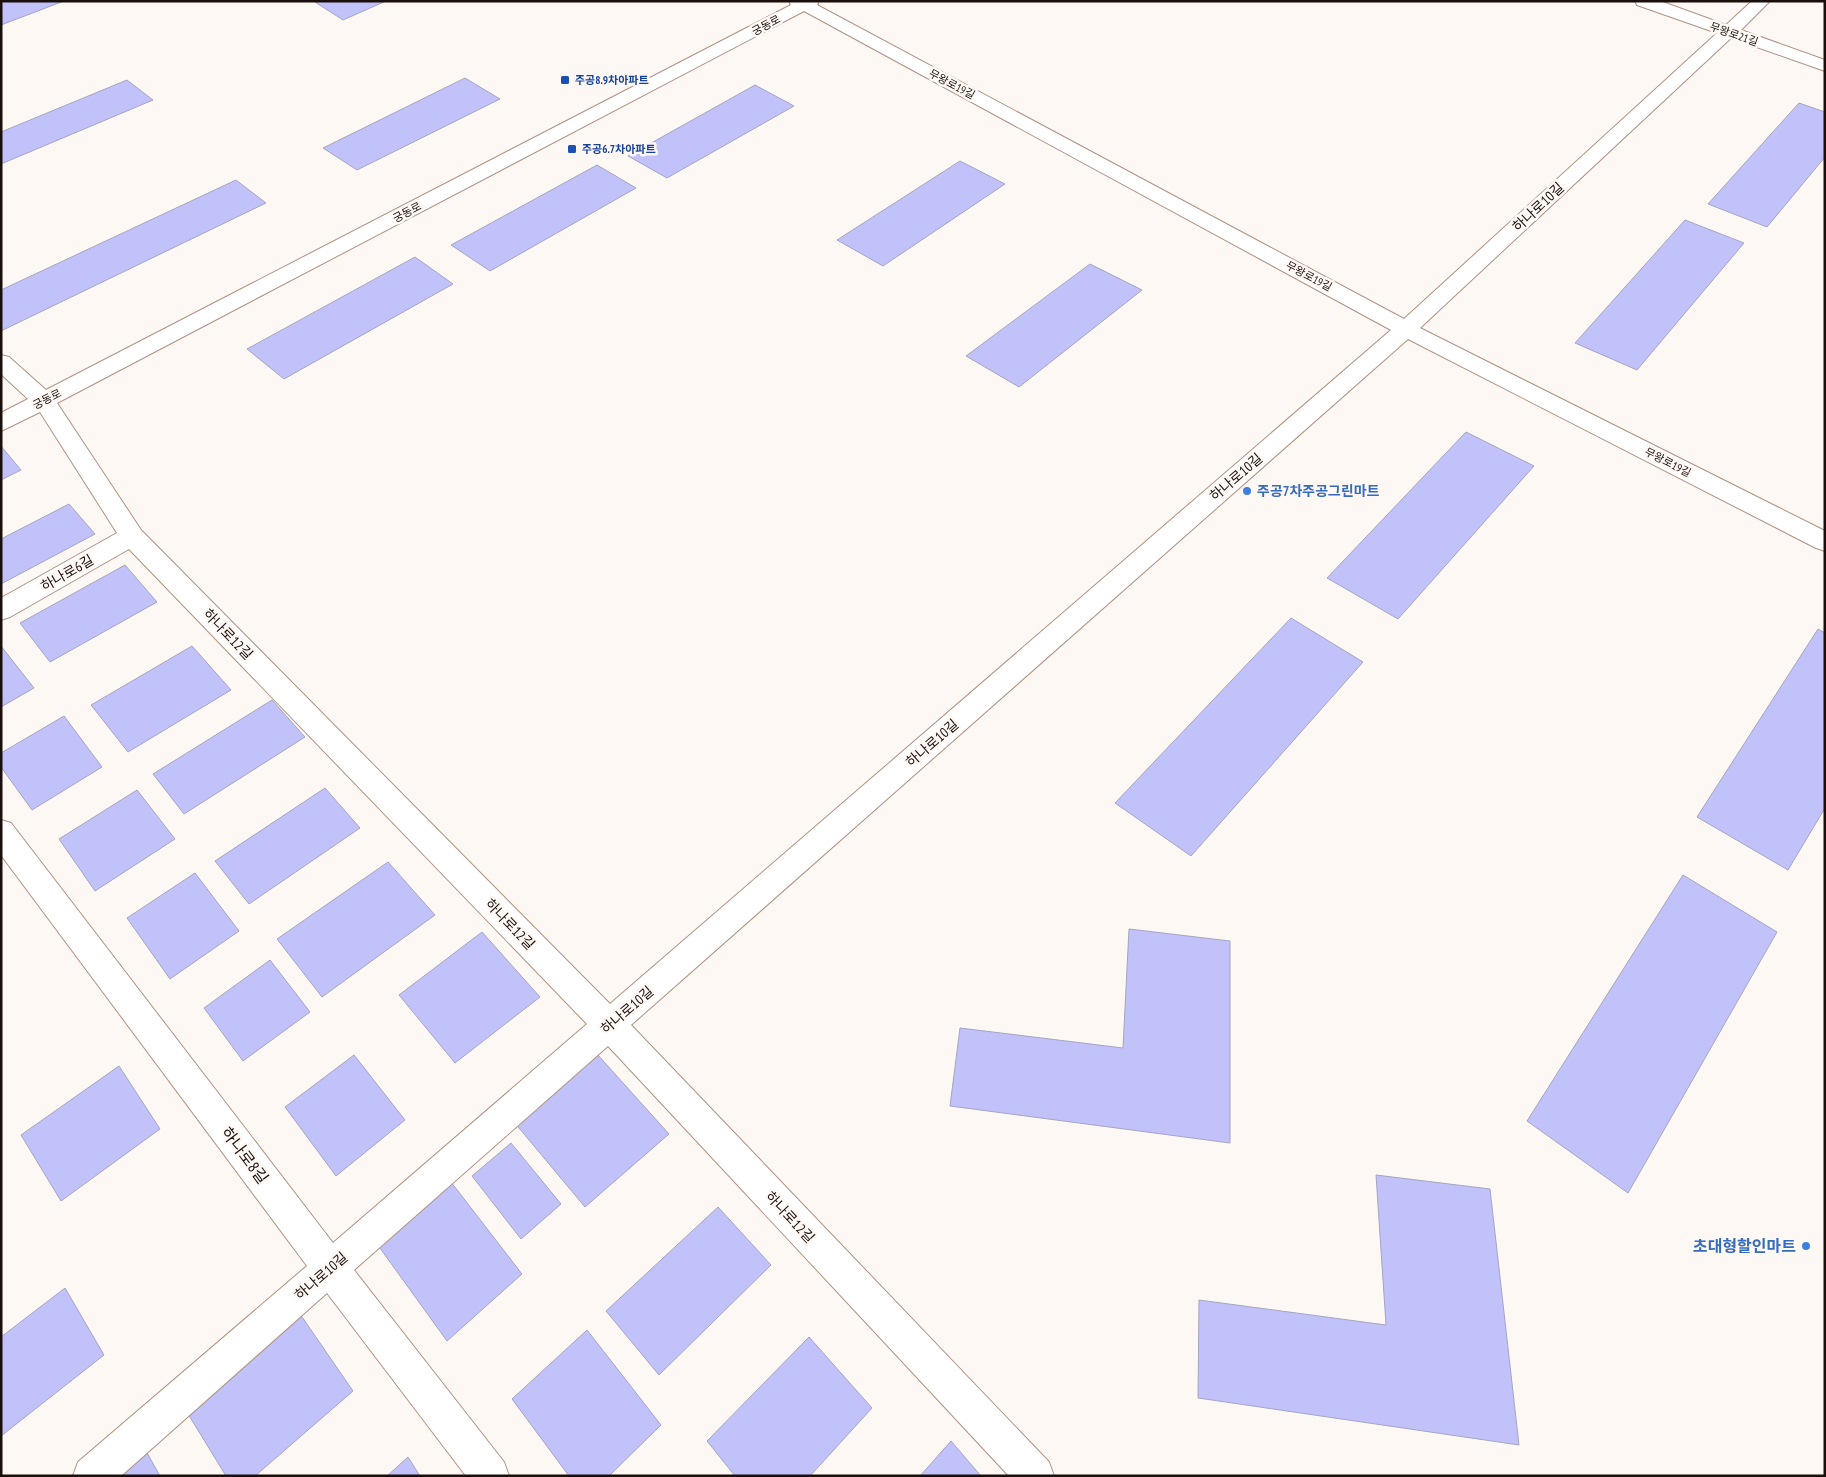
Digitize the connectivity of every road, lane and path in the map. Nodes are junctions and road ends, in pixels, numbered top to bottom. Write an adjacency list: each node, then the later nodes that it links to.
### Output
1 (1643, 1): 4 (street, 무왕로21길)
2 (1762, 1): 4 (street, 하나로10길)
3 (805, 2): 6 (street, 무왕로19길); 8 (street, 궁동로)
4 (1727, 32): 5 (street, 무왕로21길); 6 (street, 하나로10길)
5 (1825, 66)
6 (1406, 329): 11 (street, 무왕로19길); 14 (street, 하나로10길)
7 (1, 362): 8 (street, 하나로12길)
8 (44, 401): 9 (street, 궁동로); 10 (street, 하나로12길)
9 (1, 423)
10 (132, 536): 12 (street, 하나로6길); 14 (street, 하나로12길)
11 (1825, 542)
12 (1, 610)
13 (1, 832): 15 (street, 하나로8길)
14 (609, 1026): 15 (street, 하나로10길); 18 (street, 하나로12길)
15 (330, 1268): 16 (street, 하나로10길); 17 (street, 하나로8길)
16 (92, 1476)
17 (490, 1476)
18 (1035, 1476)

